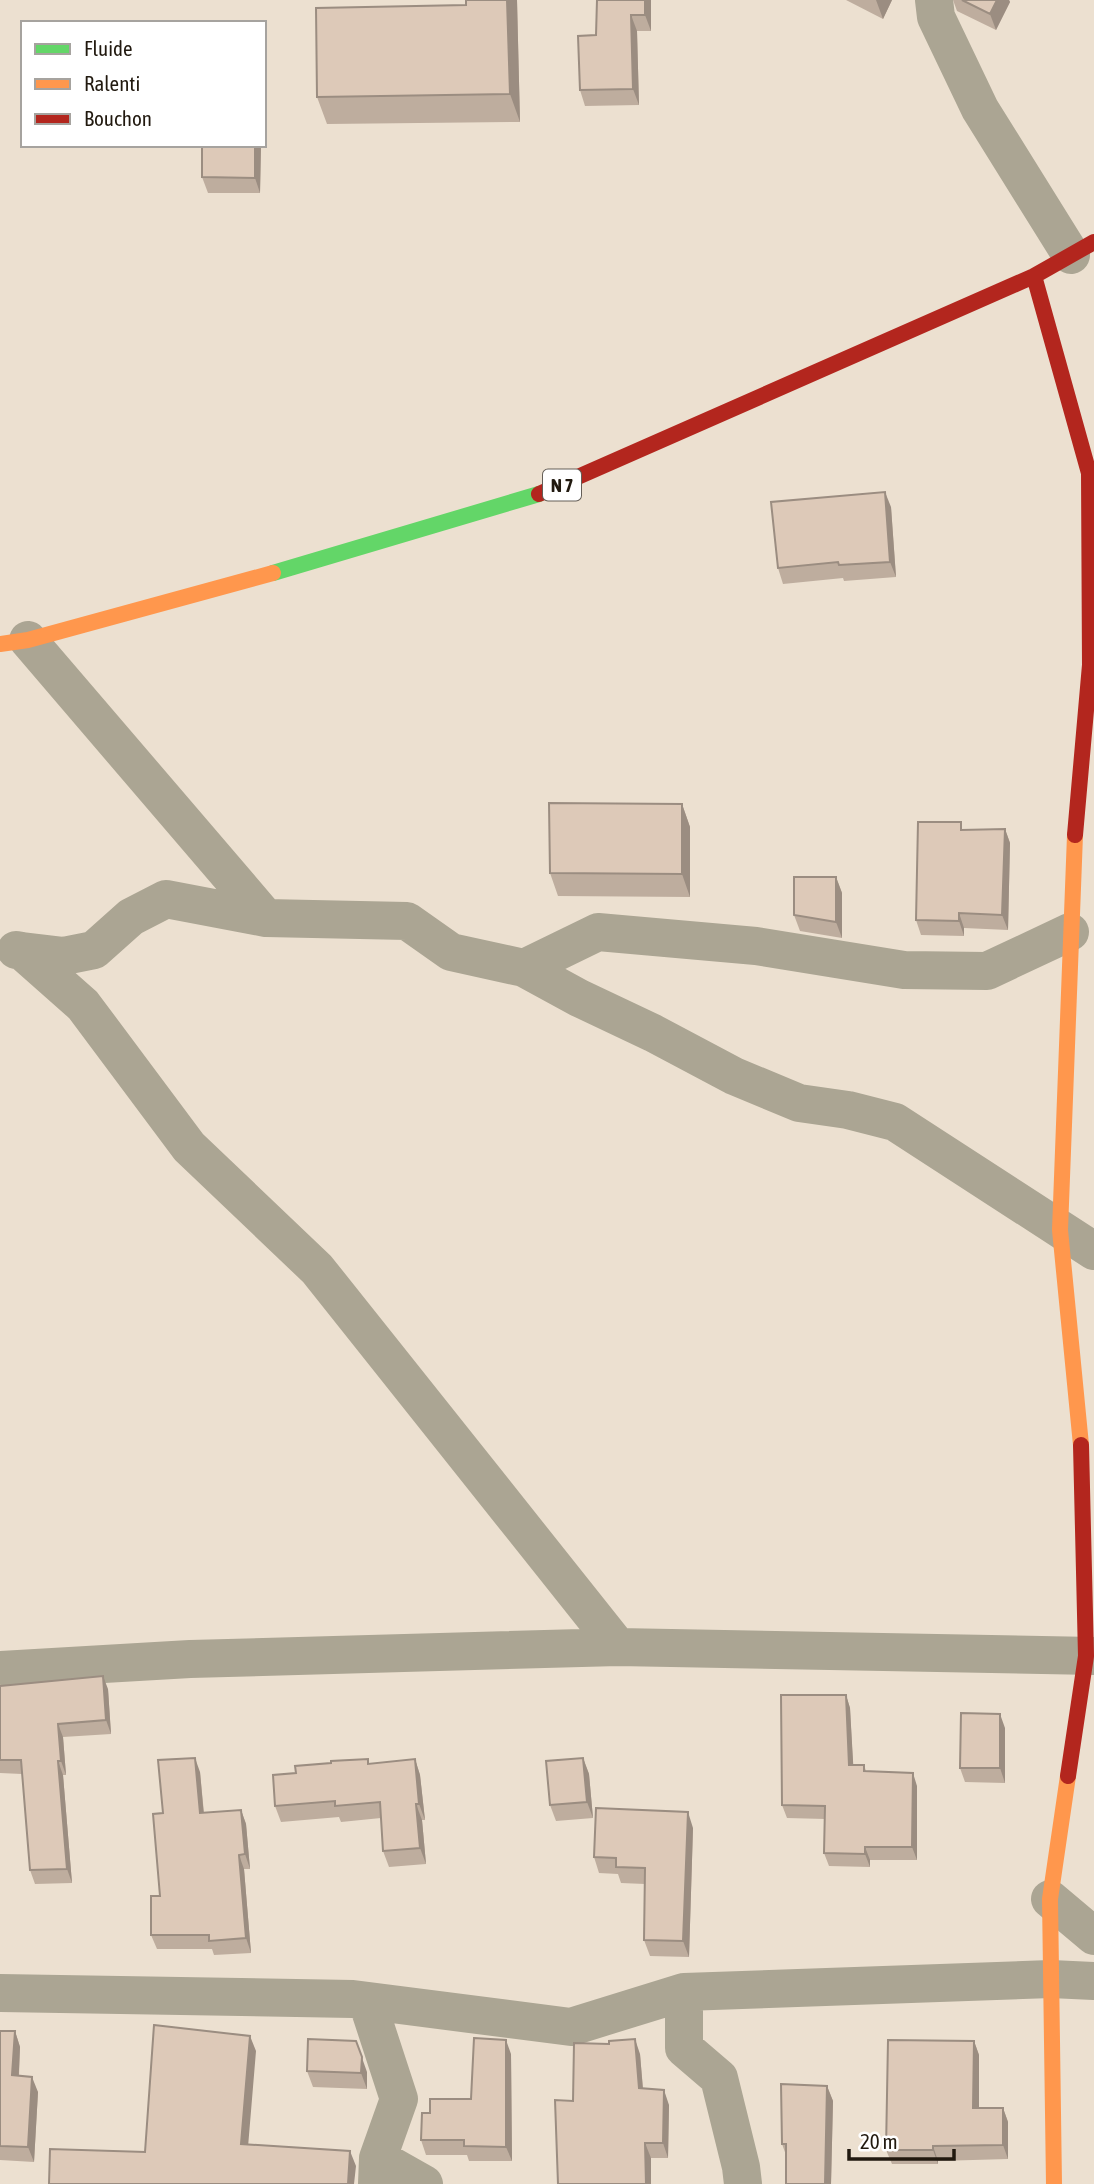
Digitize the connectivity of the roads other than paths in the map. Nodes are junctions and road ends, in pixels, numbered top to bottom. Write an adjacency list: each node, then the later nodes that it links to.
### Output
1 (934, 0): 2 (street)
2 (1083, 248): 3 (main road, N 7)
3 (1034, 276): 4 (main road, N 7); 5 (main road)
4 (14, 642): 6 (street)
5 (1083, 888): 7 (main road)
6 (266, 918): 8 (street); 9 (street)
7 (1070, 932): 9 (street); 10 (main road)
8 (11, 949): 12 (street)
9 (524, 968): 10 (street)
10 (1060, 1230): 11 (street); 13 (main road)
11 (1094, 1251)
12 (618, 1647): 13 (street); 14 (street)
13 (1090, 1656): 15 (main road)
14 (0, 1670)
15 (1050, 1899): 16 (street); 17 (main road)
16 (1094, 1936)
17 (1052, 1979): 18 (street); 19 (street); 25 (main road)
18 (1094, 1981)
19 (684, 1992): 21 (street); 24 (street)
20 (0, 1993): 21 (street)
21 (367, 2001): 22 (street)
22 (378, 2171): 23 (street)
23 (421, 2183)
24 (743, 2184)
25 (1054, 2184)

